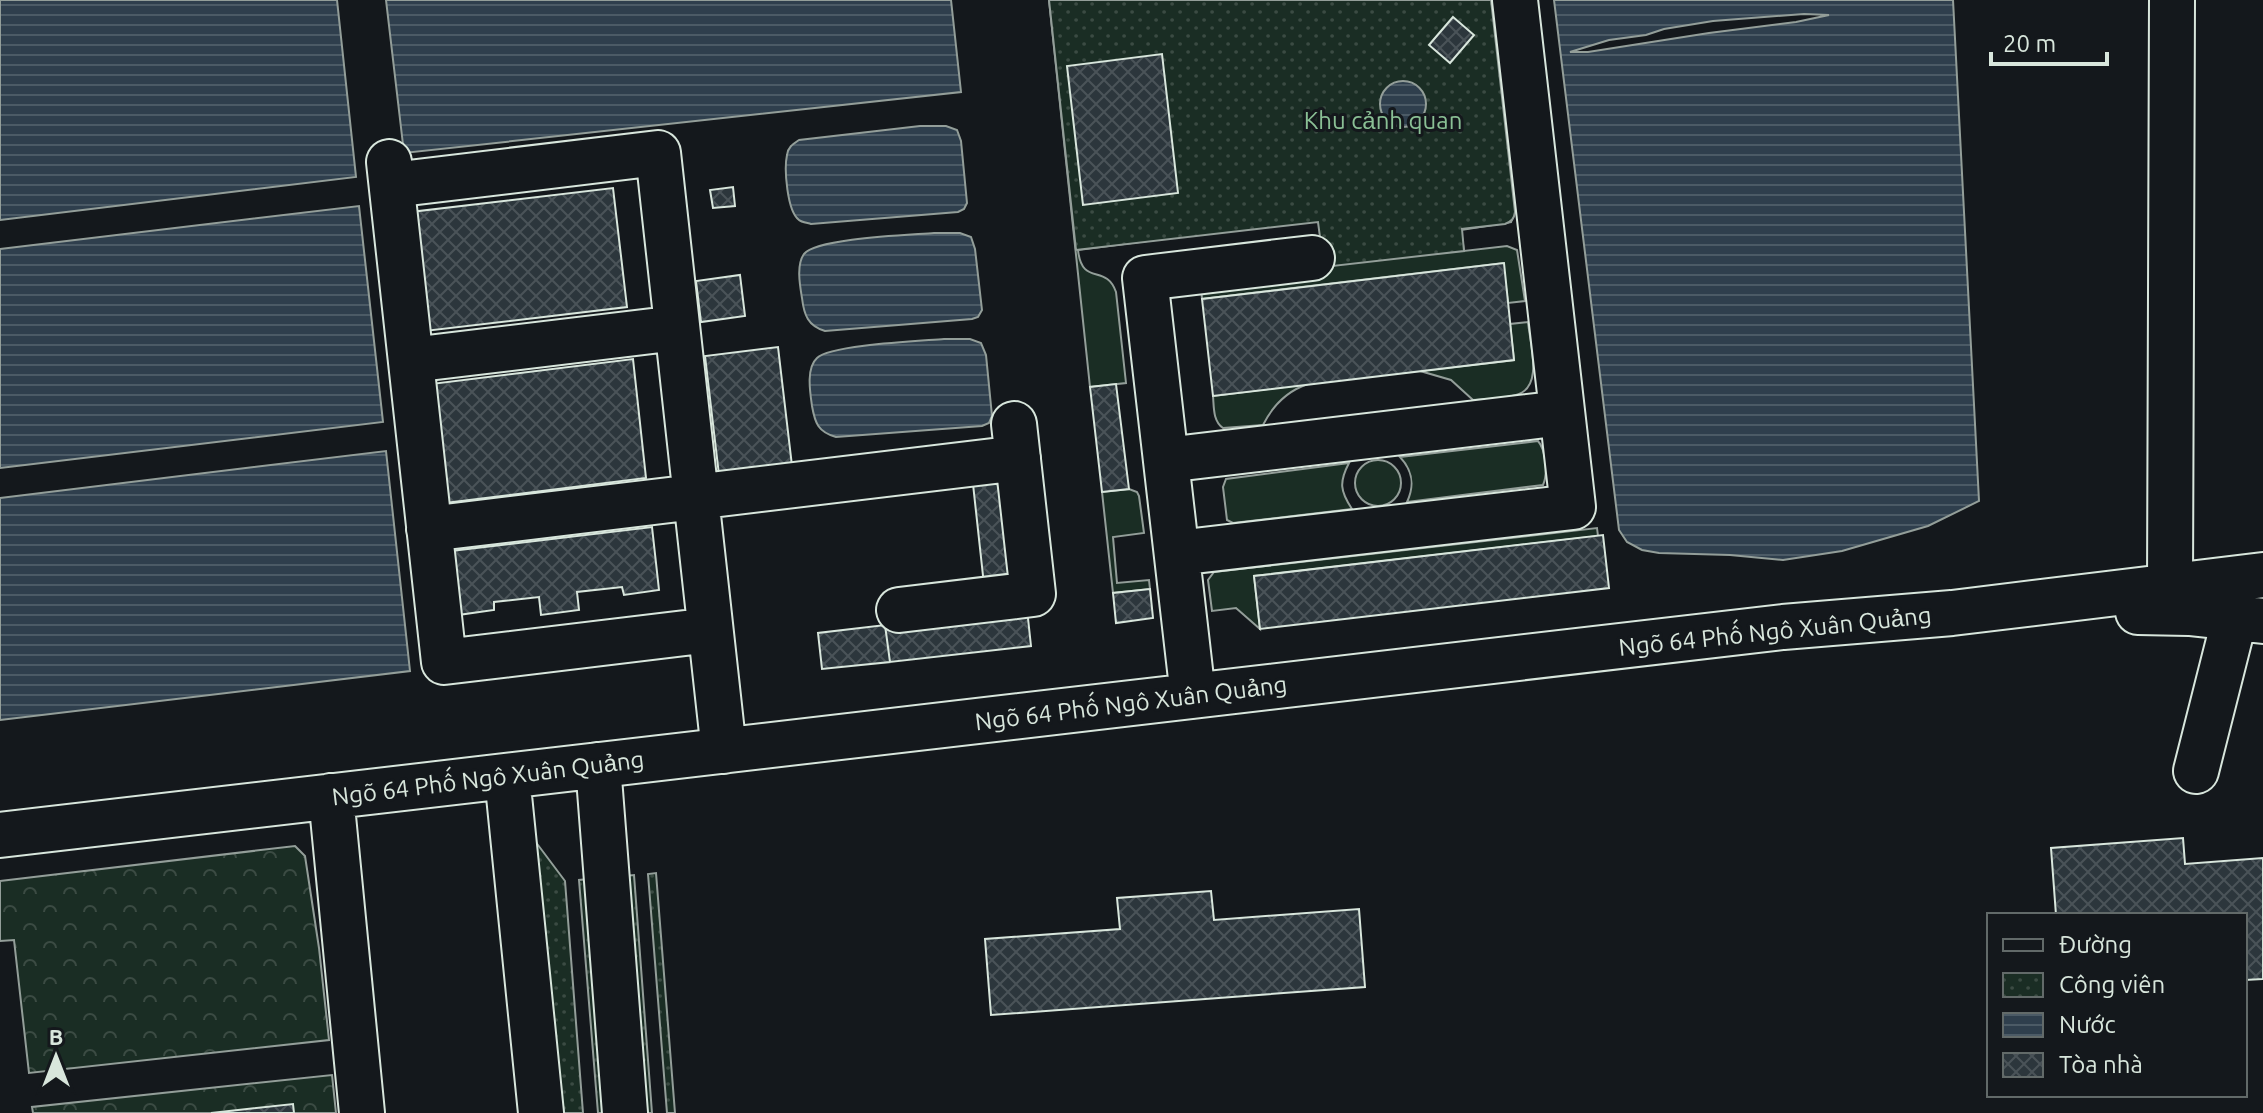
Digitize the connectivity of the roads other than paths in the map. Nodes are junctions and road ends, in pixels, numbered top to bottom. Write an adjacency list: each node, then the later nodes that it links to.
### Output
1 (1515, 0): 6 (street)
2 (2172, 0): 12 (street)
3 (1312, 258): 7 (street)
4 (677, 328): 5 (street); 5 (street); 8 (street)
5 (411, 360): 9 (street)
6 (1562, 413): 7 (street); 10 (street)
7 (1166, 460): 10 (street)
8 (696, 497): 9 (street); 13 (street); 16 (street)
9 (429, 529): 16 (street)
10 (1177, 553): 17 (street)
11 (2263, 575): 12 (street, Ngõ 64 Phố Ngô Xuân Quảng)
12 (2170, 587): 14 (street, Ngõ 64 Phố Ngô Xuân Quảng)
13 (899, 610)
14 (1952, 613): 15 (street); 17 (street, Ngõ 64 Phố Ngô Xuân Quảng)
15 (2249, 619): 20 (street)
16 (710, 630): 18 (street)
17 (1193, 696): 18 (street, Ngõ 64 Phố Ngô Xuân Quảng)
18 (724, 751): 19 (street, Ngõ 64 Phố Ngô Xuân Quảng)
19 (598, 765): 21 (street, Ngõ 64 Phố Ngô Xuân Quảng); 26 (street)
20 (2196, 771)
21 (507, 776): 22 (street, Ngõ 64 Phố Ngô Xuân Quảng); 25 (street)
22 (331, 796): 23 (street, Ngõ 64 Phố Ngô Xuân Quảng); 24 (street)
23 (0, 835)
24 (362, 1113)
25 (541, 1113)
26 (625, 1113)

